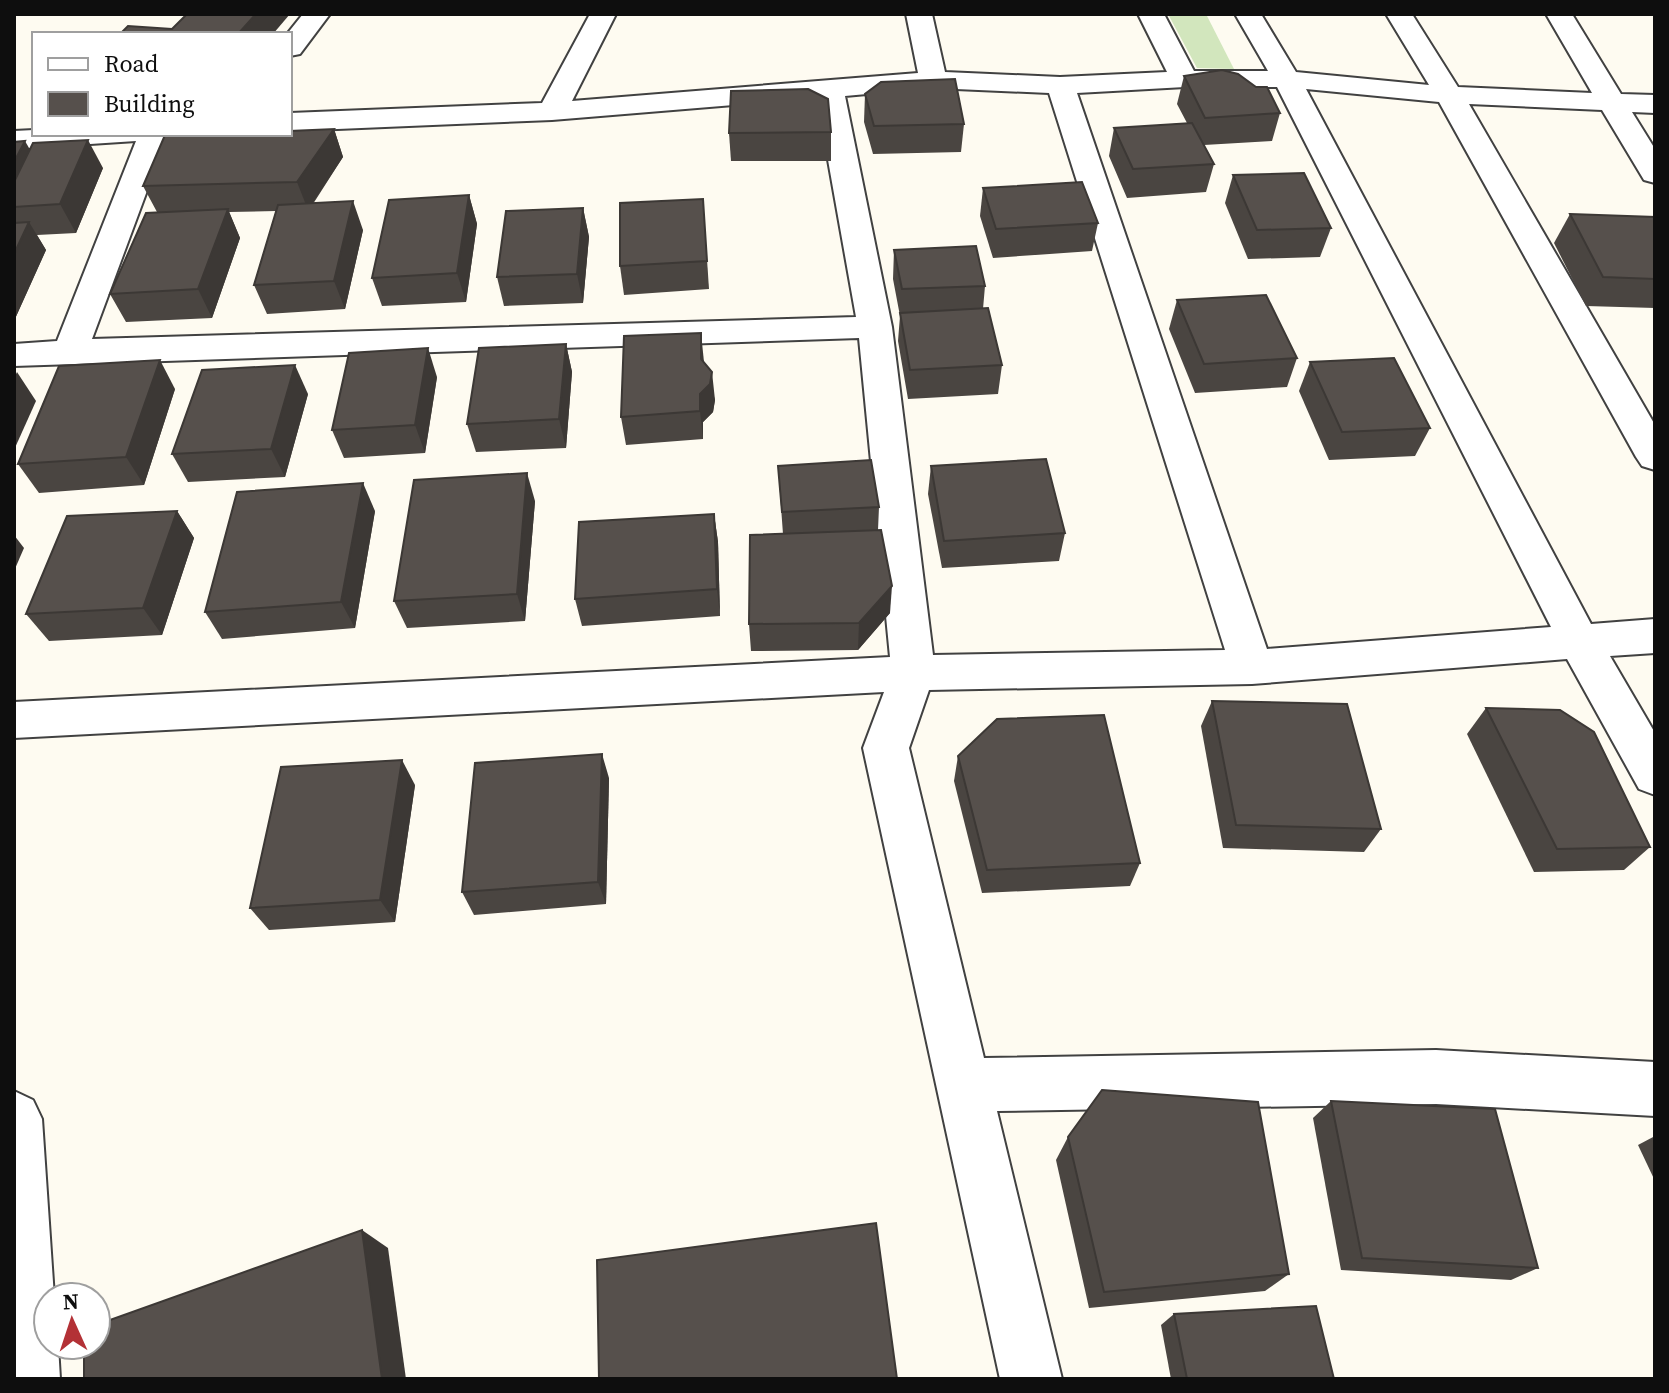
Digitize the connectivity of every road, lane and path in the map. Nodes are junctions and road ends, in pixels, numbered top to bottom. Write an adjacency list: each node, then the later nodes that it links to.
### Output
1 (317, 14): 8 (street)
2 (603, 14): 17 (street)
3 (919, 14): 11 (street)
4 (1151, 14): 9 (street)
5 (1248, 14): 10 (street)
6 (1399, 14): 14 (street)
7 (1559, 14): 15 (street)
8 (292, 45)
9 (1185, 79): 10 (street); 12 (street)
10 (1287, 79): 14 (street); 28 (street)
11 (933, 80): 12 (street); 13 (street)
12 (1060, 85): 29 (street)
13 (830, 90): 17 (street); 23 (street)
14 (1449, 95): 15 (street); 26 (street)
15 (1611, 102): 16 (street); 22 (street)
16 (1655, 104)
17 (552, 111): 18 (street)
18 (292, 122)
19 (91, 136): 21 (street)
20 (152, 136): 24 (street)
21 (14, 140)
22 (1655, 174)
23 (875, 327): 24 (street); 30 (street)
24 (70, 351): 25 (street)
25 (14, 355)
26 (1655, 457)
27 (1655, 636): 28 (street)
28 (1580, 643): 29 (street); 32 (street)
29 (1252, 667): 30 (street)
30 (913, 673): 31 (street); 33 (street)
31 (14, 720)
32 (1655, 775)
33 (963, 1085): 34 (street); 37 (street)
34 (1655, 1089)
35 (14, 1119): 36 (street)
36 (29, 1379)
37 (1031, 1379)

